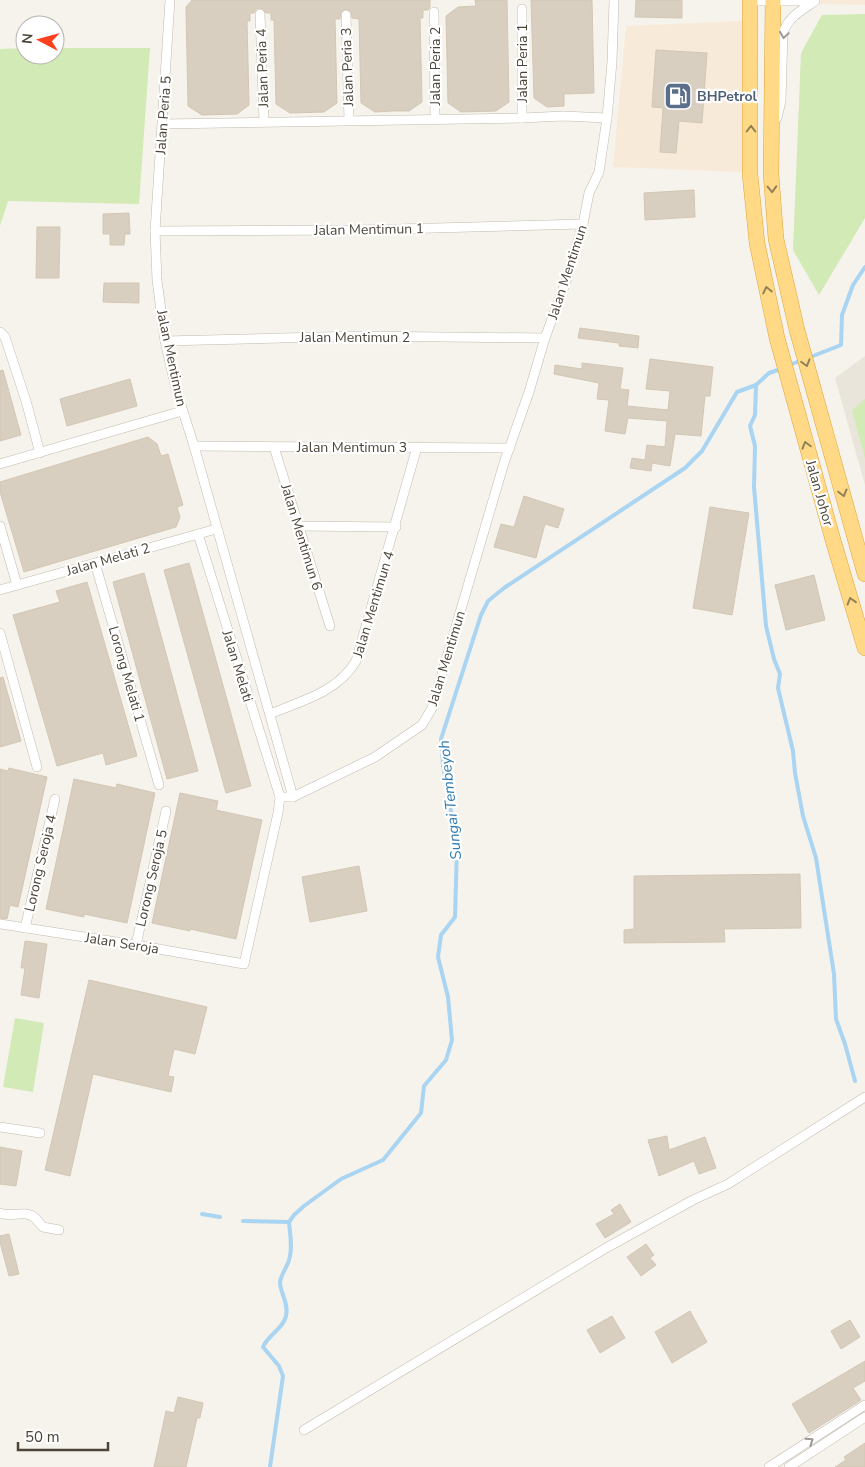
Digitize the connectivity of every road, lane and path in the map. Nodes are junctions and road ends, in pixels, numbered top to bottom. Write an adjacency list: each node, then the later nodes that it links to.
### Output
1 (170, 0): 15 (street, Jalan Peria 5)
2 (614, 0): 11 (street, Jalan Mentimun)
3 (750, 0): 4 (street); 40 (highway, Jalan Johor, one-way to 3)
4 (773, 0): 5 (street); 16 (highway, Jalan Johor)
5 (815, 0): 16 (street, one-way to 16)
6 (522, 8): 10 (street, Jalan Peria 1)
7 (434, 12): 12 (street, Jalan Peria 2)
8 (260, 14): 14 (street, Jalan Peria 4)
9 (346, 15): 13 (street, Jalan Peria 3)
10 (522, 118): 11 (street); 12 (street)
11 (607, 118): 17 (street, Jalan Mentimun)
12 (435, 119): 13 (street)
13 (349, 120): 14 (street)
14 (264, 121): 15 (street)
15 (163, 124): 18 (street, Jalan Peria 5)
16 (771, 144): 35 (highway, Jalan Johor, one-way to 35)
17 (583, 224): 18 (street, Jalan Mentimun 1); 20 (street, Jalan Mentimun)
18 (155, 231): 21 (street, Jalan Mentimun)
19 (0, 332): 27 (street)
20 (544, 338): 21 (street, Jalan Mentimun 2); 26 (street, Jalan Mentimun)
21 (165, 341): 22 (street, Jalan Mentimun)
22 (182, 411): 23 (street, Jalan Mentimun); 27 (street)
23 (194, 446): 24 (street, Jalan Mentimun 3); 32 (street, Jalan Mentimun)
24 (274, 447): 25 (street, Jalan Mentimun 3); 30 (street, Jalan Mentimun 6)
25 (417, 447): 26 (street, Jalan Mentimun 3); 31 (street, Jalan Mentimun 4)
26 (510, 448): 45 (street, Jalan Mentimun)
27 (40, 452): 28 (street)
28 (0, 464)
29 (0, 526): 36 (street)
30 (299, 526): 31 (street); 38 (street, Jalan Mentimun 6)
31 (396, 527): 41 (street, Jalan Mentimun 4)
32 (216, 529): 33 (street, Jalan Melati 2); 41 (street, Jalan Mentimun)
33 (198, 534): 34 (street, Jalan Melati 2); 44 (street, Jalan Melati)
34 (96, 563): 36 (street, Jalan Melati 2); 43 (street, Lorong Melati 1)
35 (865, 574)
36 (18, 585): 37 (street, Jalan Melati 2)
37 (0, 590)
38 (330, 626)
39 (0, 634): 42 (street)
40 (865, 648)
41 (270, 714): 45 (street, Jalan Mentimun)
42 (37, 767)
43 (159, 785)
44 (280, 797): 45 (street); 51 (street, Jalan Melati)
45 (293, 797)
46 (55, 799): 49 (street, Lorong Seroja 4)
47 (166, 811): 50 (street, Lorong Seroja 5)
48 (0, 924): 49 (street, Jalan Seroja)
49 (25, 928): 50 (street, Jalan Seroja)
50 (136, 945): 51 (street, Jalan Seroja)
51 (244, 964)
52 (865, 1097): 59 (street)
53 (0, 1127): 54 (street)
54 (40, 1133)
55 (0, 1213): 56 (street)
56 (59, 1230)
57 (865, 1405): 60 (street, one-way to 57)
58 (865, 1417): 61 (street)
59 (304, 1430)
60 (775, 1465)
61 (789, 1467)

